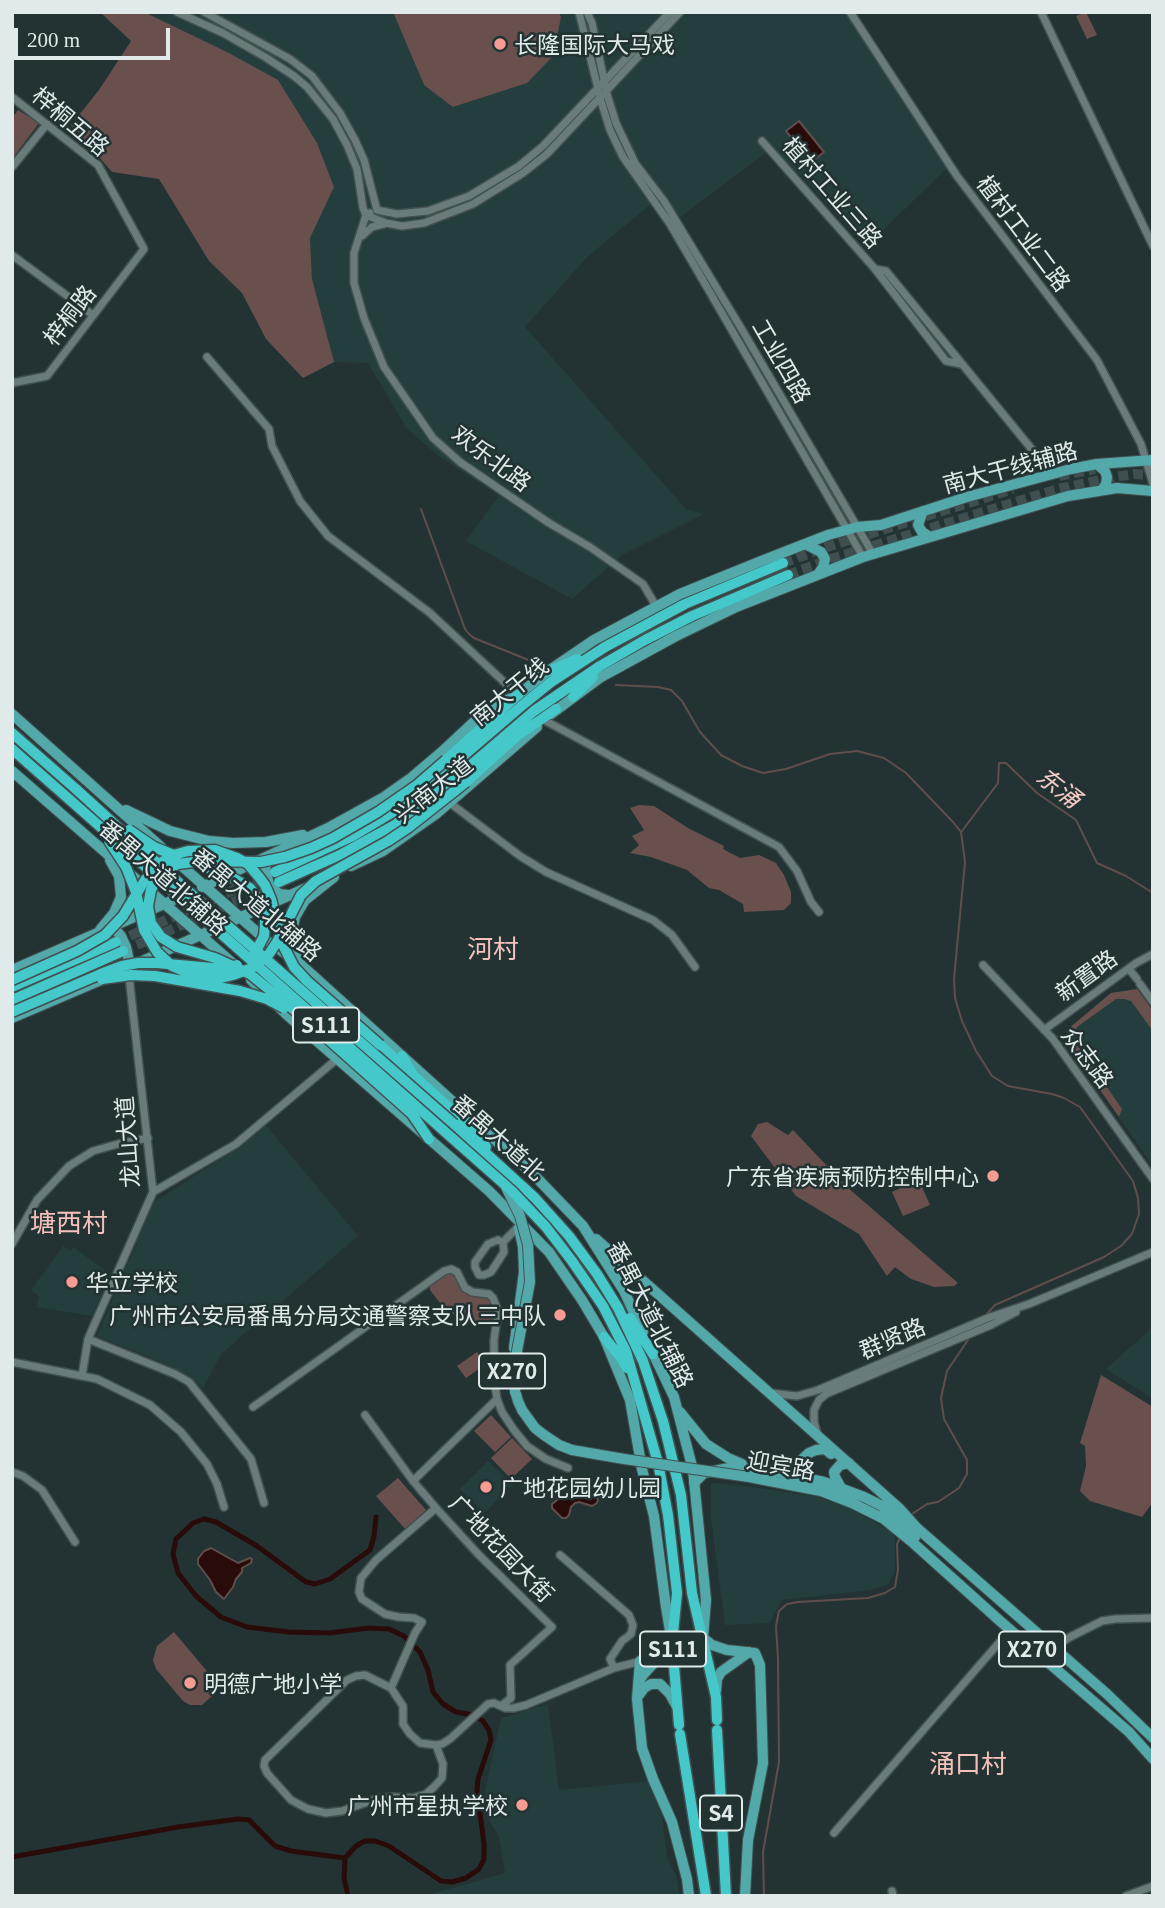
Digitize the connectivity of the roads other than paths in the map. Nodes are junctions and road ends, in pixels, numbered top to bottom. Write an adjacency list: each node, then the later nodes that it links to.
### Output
1 (177, 12): 19 (street)
2 (204, 12): 18 (street)
3 (579, 12): 10 (street)
4 (587, 12): 9 (street)
5 (670, 12): 9 (street)
6 (680, 12): 11 (street)
7 (850, 12): 30 (street, 植村工业二路)
8 (1041, 12): 21 (street)
9 (604, 81): 10 (street); 11 (street)
10 (597, 88): 13 (street); 18 (street)
11 (606, 91): 13 (street); 17 (street)
12 (12, 97): 14 (street, 梓桐五路)
13 (599, 97): 17 (street); 20 (street)
14 (47, 124): 16 (street); 22 (street, 梓桐五路)
15 (762, 141): 32 (street, 植村工业三路)
16 (12, 167)
17 (652, 192): 28 (street, 工业四路); 29 (street, 工业四路)
18 (377, 210): 19 (street)
19 (366, 215): 20 (street); 23 (street, 欢乐北路)
20 (386, 223): 23 (street)
21 (1153, 246)
22 (144, 249): 25 (street, 梓桐路)
23 (354, 253): 46 (street, 欢乐北路)
24 (12, 255): 25 (street)
25 (93, 315): 27 (street, 梓桐路)
26 (206, 357): 50 (street)
27 (12, 383)
28 (812, 450): 29 (street); 38 (street, 工业四路)
29 (804, 455): 38 (street, 工业四路)
30 (1149, 460): 31 (main road, 南大干线辅路); 33 (street, 植村工业二路)
31 (1097, 464): 34 (main road); 36 (main road, 南大干线辅路)
32 (1048, 469)
33 (1153, 484)
34 (1102, 490): 35 (main road, 南大干线辅路); 39 (main road, 南大干线辅路)
35 (1153, 491)
36 (922, 511): 37 (main road, 南大干线辅路); 39 (main road)
37 (881, 525): 38 (main road, 兴南大道)
38 (852, 528): 40 (main road, 兴南大道); 42 (street, 工业四路)
39 (930, 537): 41 (main road, 南大干线辅路)
40 (805, 544): 44 (main road); 46 (main road, 兴南大道)
41 (898, 547): 42 (main road, 兴南大道)
42 (868, 556): 44 (main road, 兴南大道)
43 (783, 563): 47 (highway, 南大干线)
44 (819, 574): 51 (main road, 兴南大道)
45 (788, 575): 48 (highway, 南大干线)
46 (656, 606): 49 (main road, 兴南大道)
47 (605, 647): 48 (highway, 南大干线); 49 (highway)
48 (611, 660): 51 (highway)
49 (547, 671): 50 (main road, 兴南大道)
50 (517, 695): 62 (main road, 兴南大道); 89 (highway, bridge)
51 (573, 697): 52 (main road, 兴南大道)
52 (556, 709): 54 (main road, 兴南大道); 61 (highway, bridge)
53 (12, 714): 58 (main road, 番禺大道北铺路)
54 (544, 720): 59 (main road, 兴南大道); 69 (street)
55 (12, 733): 60 (highway, 番禺大道北 / S111, bridge)
56 (12, 749): 61 (highway, 番禺大道北 / S111, bridge)
57 (12, 771): 63 (main road, 番禺大道北铺路)
58 (108, 799): 62 (main road); 66 (main road, 番禺大道北辅路)
59 (450, 803): 64 (main road, 兴南大道); 77 (street)
60 (103, 813): 83 (highway, bridge); 96 (highway, 番禺大道北 / S111, bridge)
61 (97, 825): 98 (highway, 番禺大道北 / S111, bridge)
62 (328, 828): 65 (main road, 兴南大道)
63 (102, 848): 68 (main road, 番禺大道北铺路); 72 (main road)
64 (383, 851): 67 (main road, 兴南大道); 75 (main road)
65 (272, 855): 66 (main road, 兴南大道); 67 (main road)
66 (205, 886): 68 (main road, 兴南大道); 70 (main road, 番禺大道北辅路)
67 (290, 895): 70 (main road, 兴南大道)
68 (165, 904): 71 (main road, 兴南大道); 73 (main road, 番禺大道北铺路)
69 (819, 912)
70 (240, 917): 73 (main road, 兴南大道); 75 (main road, 番禺大道北辅路)
71 (112, 926): 72 (main road, 兴南大道); 80 (main road)
72 (96, 934): 79 (main road, 兴南大道)
73 (201, 935): 80 (main road, 兴南大道); 87 (main road, 番禺大道北铺路)
74 (1153, 954): 78 (street, 新置路)
75 (299, 963): 91 (main road, 番禺大道北辅路)
76 (983, 965): 90 (street, 众志路)
77 (695, 967)
78 (1129, 968): 85 (street); 90 (street, 新置路)
79 (12, 970)
80 (129, 972): 87 (main road); 88 (main road); 94 (street, 龙山大道)
81 (12, 979): 93 (highway, bridge)
82 (12, 987): 84 (highway)
83 (49, 996): 86 (highway, bridge); 89 (highway, bridge)
84 (12, 1000)
85 (1153, 1002)
86 (12, 1012)
87 (287, 1016): 92 (main road)
88 (12, 1018)
89 (310, 1023): 95 (highway, bridge)
90 (1044, 1030): 97 (street, 众志路)
91 (402, 1056): 93 (highway); 101 (main road, 番禺大道北辅路)
92 (337, 1059): 95 (main road); 99 (street)
93 (413, 1075): 96 (highway)
94 (148, 1139): 99 (street, 龙山大道); 104 (street)
95 (429, 1139): 100 (main road)
96 (498, 1164): 106 (highway, 番禺大道北 / S111)
97 (1153, 1180)
98 (504, 1184): 115 (highway, 番禺大道北 / S111, bridge); 116 (main road, bridge)
99 (153, 1192): 111 (street, 龙山大道)
100 (512, 1215): 102 (main road, 迎宾路 / X270); 110 (main road)
101 (583, 1226): 112 (main road, 番禺大道北辅路); 117 (main road, 迎宾路 / X270)
102 (518, 1227): 103 (street); 116 (main road, 迎宾路 / X270)
103 (503, 1242): 107 (street); 107 (street)
104 (12, 1244)
105 (1153, 1252): 109 (street, 群贤路)
106 (597, 1274): 112 (highway); 137 (highway, 番禺大道北 / S111)
107 (479, 1275): 108 (street)
108 (469, 1290): 119 (street); 120 (street)
109 (990, 1321): 117 (street, 群贤路); 122 (street, 群贤路)
110 (604, 1337): 115 (highway); 142 (main road)
111 (88, 1339): 114 (street, 龙山大道); 130 (street)
112 (653, 1354): 118 (main road, 番禺大道北辅路)
113 (12, 1362): 114 (street)
114 (82, 1377): 131 (street)
115 (637, 1388): 138 (highway, 番禺大道北 / S111)
116 (515, 1392): 133 (main road, 迎宾路 / X270, bridge)
117 (769, 1393): 122 (main road, 迎宾路 / X270)
118 (674, 1396): 123 (main road); 128 (main road, 番禺大道北辅路)
119 (497, 1399): 125 (street); 127 (street)
120 (253, 1406)
121 (365, 1415): 127 (street, 广地花园大街)
122 (818, 1437): 123 (main road, 迎宾路 / X270)
123 (839, 1455): 124 (main road, 迎宾路 / X270)
124 (849, 1464): 129 (main road); 133 (main road, 迎宾路 / X270)
125 (568, 1468)
126 (12, 1472): 135 (street)
127 (413, 1481): 132 (street, 广地花园大街)
128 (694, 1483): 129 (main road); 141 (main road, 番禺大道北辅路)
129 (841, 1488): 133 (main road)
130 (264, 1503)
131 (224, 1507)
132 (436, 1508): 148 (street); 152 (street, 广地花园大街)
133 (895, 1517): 134 (main road, 迎宾路 / X270); 134 (main road, 迎宾路 / X270)
134 (914, 1535): 140 (main road, 迎宾路 / X270); 143 (main road, 迎宾路 / X270)
135 (75, 1542)
136 (561, 1555): 146 (street)
137 (690, 1572): 138 (highway); 141 (highway, 番禺大道北 / S111)
138 (675, 1573): 142 (highway, 番禺大道北 / S111)
139 (1153, 1618): 143 (street)
140 (1010, 1630): 157 (main road, 迎宾路 / X270); 158 (street)
141 (703, 1638): 144 (main road); 149 (highway, 番禺大道北 / S111)
142 (669, 1647): 145 (street); 147 (main road); 151 (highway, 番禺大道北 / S111)
143 (1054, 1648): 155 (main road, 迎宾路 / X270)
144 (749, 1652): 149 (main road); 163 (main road)
145 (640, 1661): 146 (street); 147 (main road)
146 (614, 1668): 152 (street)
147 (639, 1681): 150 (main road)
148 (391, 1688): 156 (street); 156 (street)
149 (716, 1697): 153 (highway, 番禺大道北 / S111)
150 (637, 1699): 151 (main road); 160 (main road)
151 (676, 1704): 154 (highway, 番禺大道北 / S111)
152 (501, 1706): 156 (street)
153 (717, 1725): 162 (highway, S4)
154 (679, 1730): 161 (highway, S4)
155 (1153, 1738)
156 (436, 1745)
157 (1153, 1759)
158 (834, 1833)
159 (1153, 1886): 164 (street)
160 (689, 1896)
161 (706, 1896)
162 (726, 1896)
163 (745, 1896)
164 (1126, 1896)

